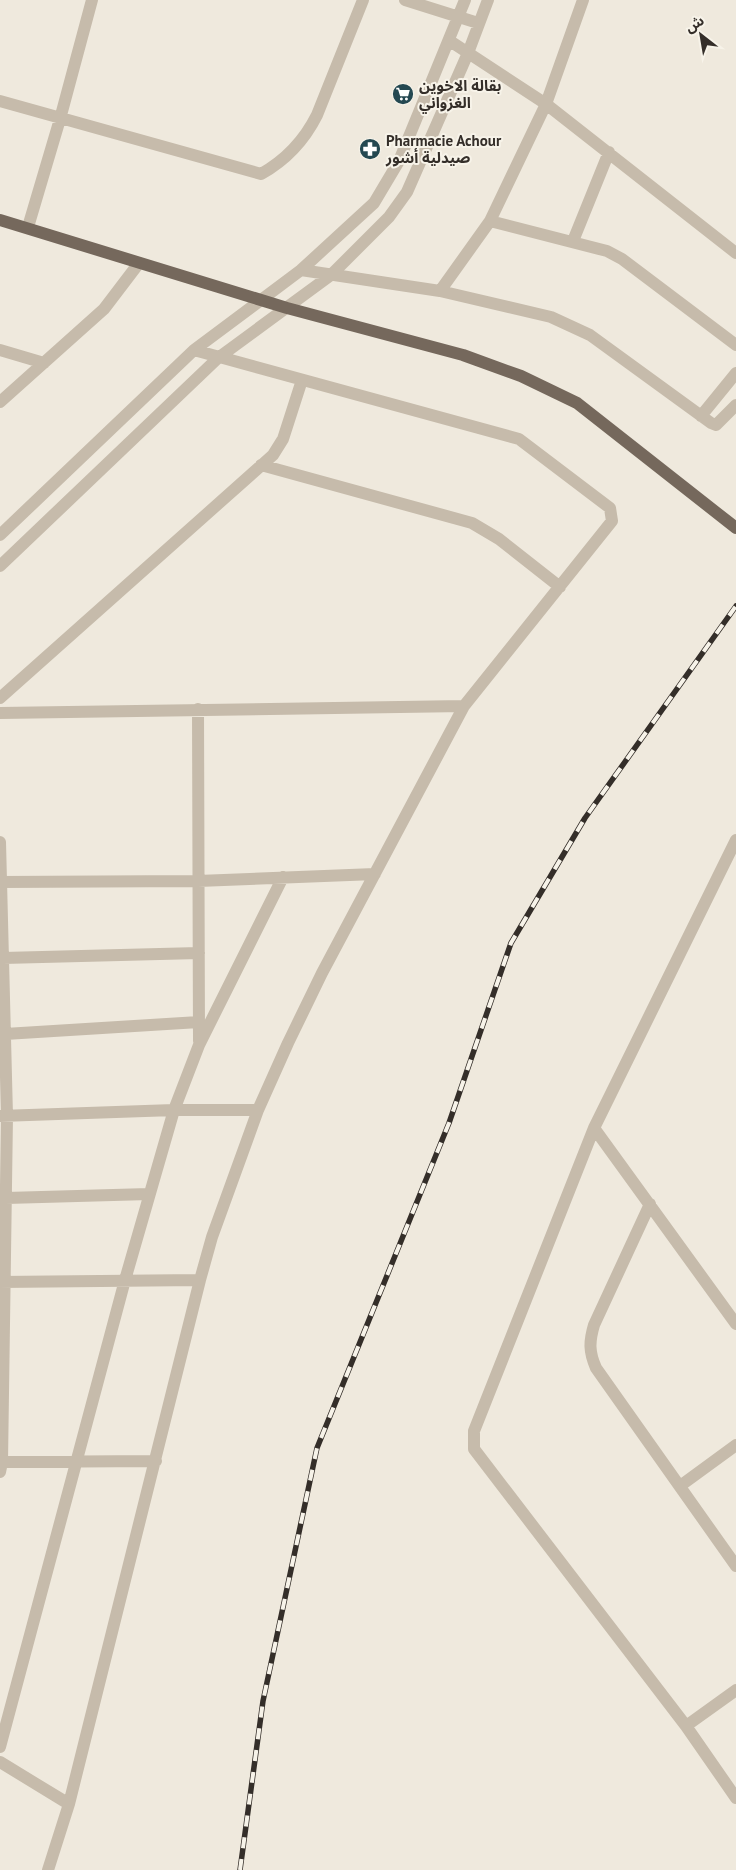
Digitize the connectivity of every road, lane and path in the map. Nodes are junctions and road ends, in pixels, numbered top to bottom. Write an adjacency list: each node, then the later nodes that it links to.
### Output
1 (92, 0): 13 (street)
2 (363, 0): 13 (street)
3 (405, 0): 7 (street)
4 (465, 0): 7 (street)
5 (488, 0): 8 (street)
6 (583, 0): 12 (street)
7 (458, 17): 8 (street); 9 (street)
8 (478, 23): 10 (street)
9 (450, 41): 10 (street); 21 (street)
10 (468, 53): 12 (street); 22 (street)
11 (0, 101): 13 (street)
12 (546, 104): 14 (street); 16 (street)
13 (60, 119): 17 (street)
14 (609, 152): 18 (street); 19 (street)
15 (0, 220): 17 (main road)
16 (490, 222): 18 (street); 23 (street)
17 (28, 227): 20 (main road)
18 (573, 241): 26 (street)
19 (736, 253)
20 (138, 263): 24 (main road); 30 (street)
21 (302, 270): 22 (street); 24 (street)
22 (331, 276): 23 (street); 25 (street)
23 (440, 291): 35 (street)
24 (260, 300): 25 (main road); 28 (street)
25 (286, 308): 29 (street); 37 (main road)
26 (736, 345)
27 (0, 350): 30 (street)
28 (194, 350): 29 (street); 38 (street)
29 (218, 358): 32 (street); 39 (street)
30 (44, 363): 33 (street)
31 (736, 373): 35 (street)
32 (302, 380): 36 (street); 40 (street)
33 (0, 402)
34 (736, 404): 35 (street)
35 (701, 416)
36 (262, 465): 40 (street); 41 (street)
37 (736, 528)
38 (0, 535)
39 (0, 566)
40 (560, 587): 42 (street)
41 (0, 698)
42 (464, 706): 43 (street); 47 (street)
43 (198, 709): 44 (street); 50 (street)
44 (0, 712)
45 (736, 840): 59 (street)
46 (0, 842): 49 (street)
47 (375, 874): 48 (street); 57 (street)
48 (283, 877): 50 (street); 55 (street)
49 (1, 882): 50 (street); 52 (street)
50 (198, 882): 51 (street)
51 (199, 953): 52 (street); 53 (street)
52 (3, 958): 54 (street)
53 (199, 1022): 54 (street); 55 (street)
54 (5, 1034): 58 (street)
55 (199, 1045): 56 (street)
56 (174, 1110): 57 (street); 58 (street); 60 (street)
57 (258, 1110): 64 (street)
58 (3, 1116): 61 (street)
59 (594, 1128): 62 (street); 74 (street)
60 (149, 1194): 61 (street); 63 (street)
61 (6, 1198): 65 (street)
62 (650, 1204): 66 (street); 71 (street)
63 (125, 1280): 64 (street); 65 (street); 68 (street)
64 (200, 1280): 69 (street)
65 (2, 1281): 70 (street)
66 (736, 1324)
67 (736, 1445): 71 (street)
68 (77, 1461): 69 (street); 70 (street); 75 (street)
69 (156, 1461): 78 (street)
70 (1, 1465)
71 (680, 1486): 72 (street)
72 (736, 1566)
73 (736, 1690): 74 (street)
74 (686, 1726): 77 (street)
75 (0, 1747)
76 (0, 1762): 78 (street)
77 (736, 1798)
78 (69, 1804): 79 (street)
79 (48, 1870)

